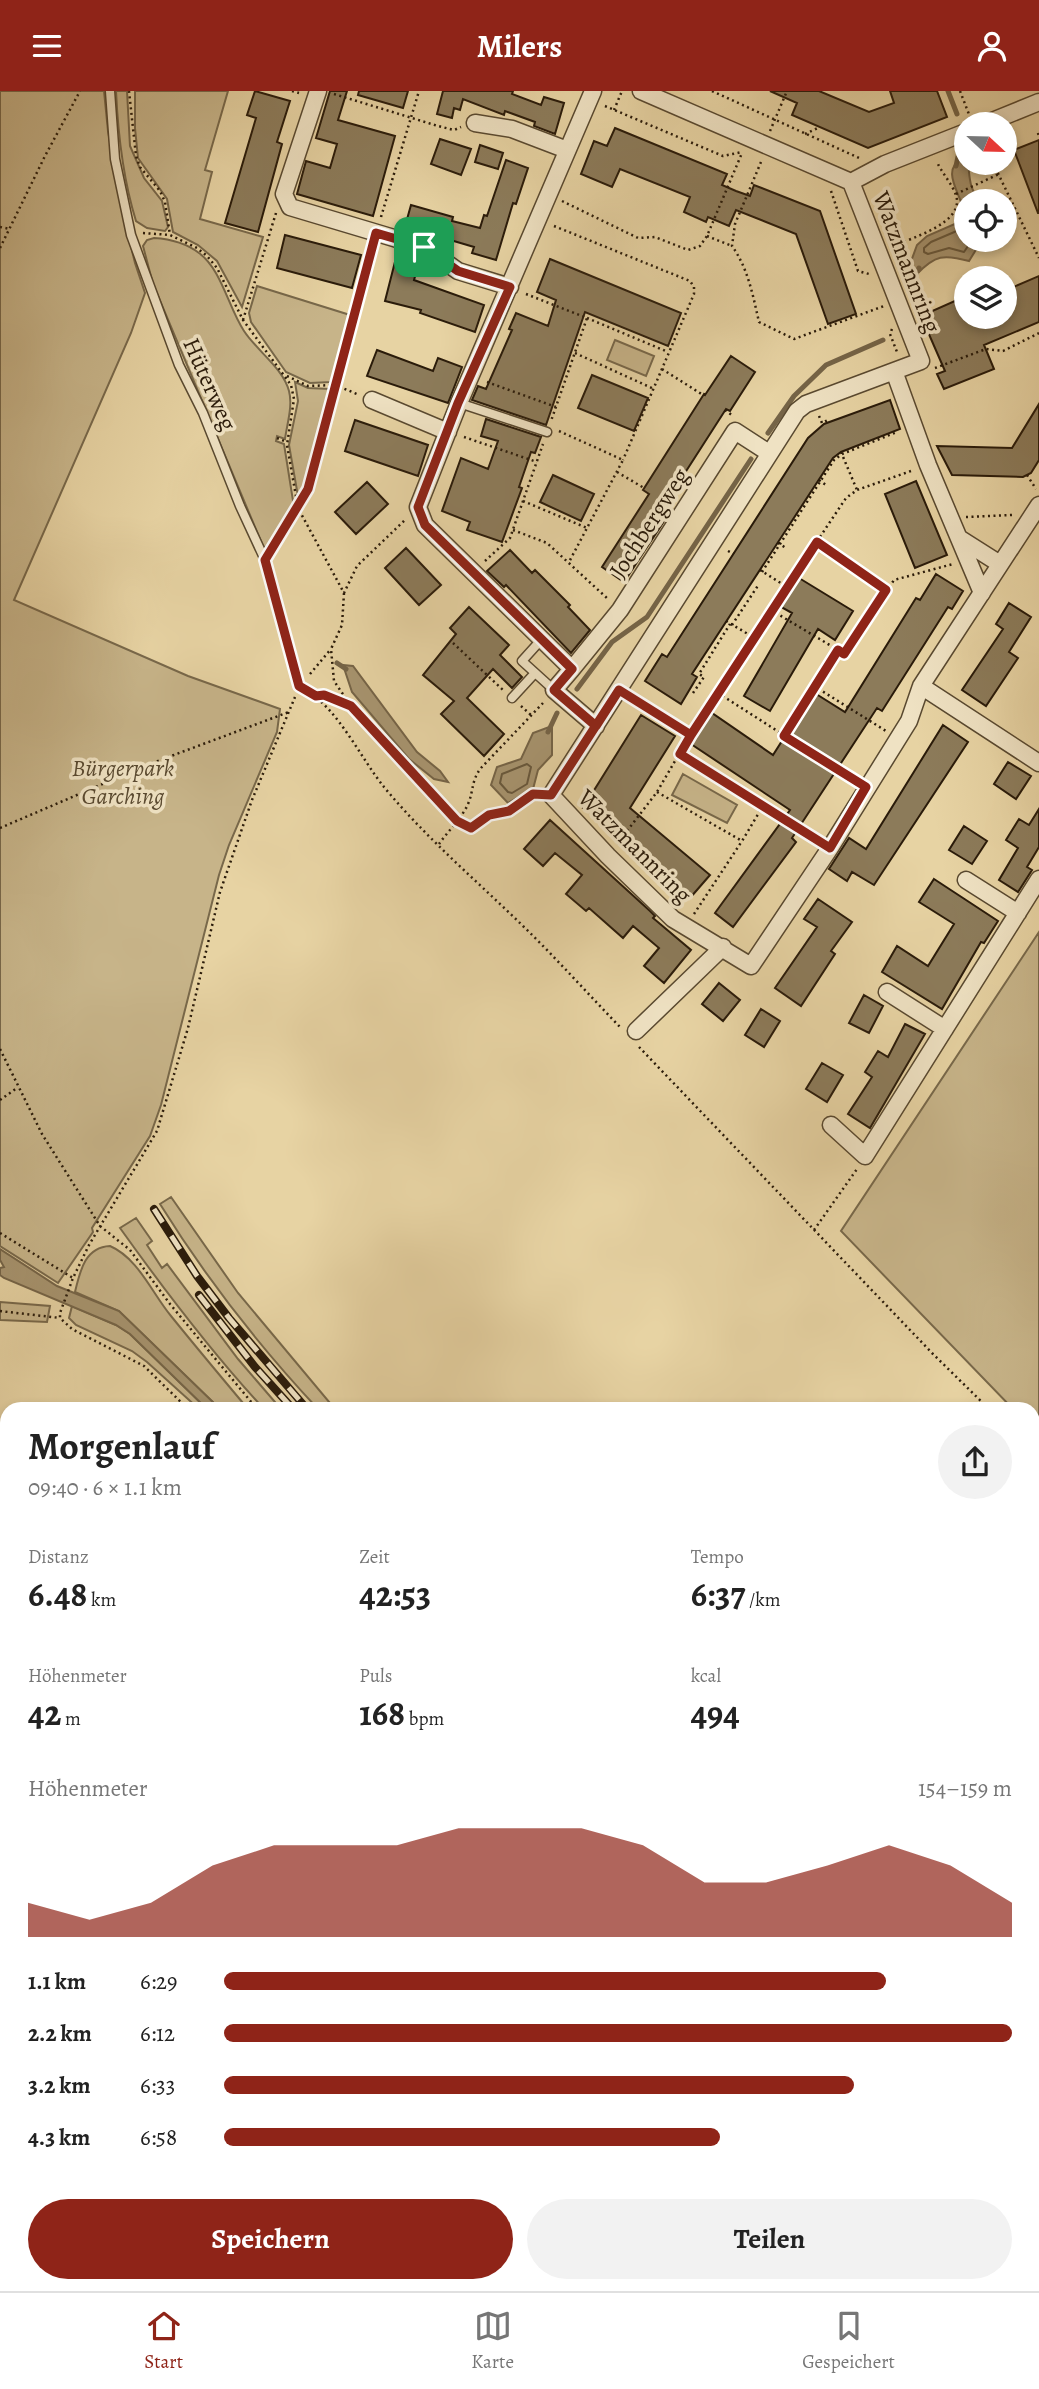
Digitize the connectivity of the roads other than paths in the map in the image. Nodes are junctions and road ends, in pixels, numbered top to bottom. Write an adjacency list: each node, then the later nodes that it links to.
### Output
1 (110, 91): 25 (lane, Hüterweg)
2 (318, 91): 11 (street)
3 (641, 91): 10 (street)
4 (591, 95): 9 (street)
5 (1039, 102): 6 (street)
6 (1014, 112)
7 (475, 123): 9 (street)
8 (954, 137): 10 (street)
9 (567, 150): 11 (street)
10 (851, 182): 12 (street, Watzmannring)
11 (510, 287): 14 (street)
12 (899, 369): 17 (street); 19 (street)
13 (372, 400): 15 (street)
14 (458, 403): 15 (street); 16 (lane)
15 (448, 432): 22 (street)
16 (547, 432)
17 (769, 453): 23 (street, Jochbergweg); 29 (street)
18 (1036, 510): 20 (street, Watzmannring)
19 (959, 538): 20 (street); 21 (street)
20 (1000, 563): 21 (street, Watzmannring)
21 (982, 593): 26 (street, Watzmannring)
22 (541, 640): 23 (street); 24 (lane)
23 (572, 669): 27 (street)
24 (535, 673): 27 (lane); 28 (lane)
25 (299, 686)
26 (921, 687): 30 (street); 34 (street, Watzmannring)
27 (554, 690): 29 (street)
28 (512, 698)
29 (596, 726): 34 (street, Watzmannring)
30 (1039, 764)
31 (1039, 879): 33 (street)
32 (966, 880): 33 (street)
33 (1018, 913): 36 (street)
34 (723, 947): 37 (street)
35 (887, 992): 36 (street)
36 (945, 1029): 38 (street)
37 (632, 1035)
38 (831, 1125)

